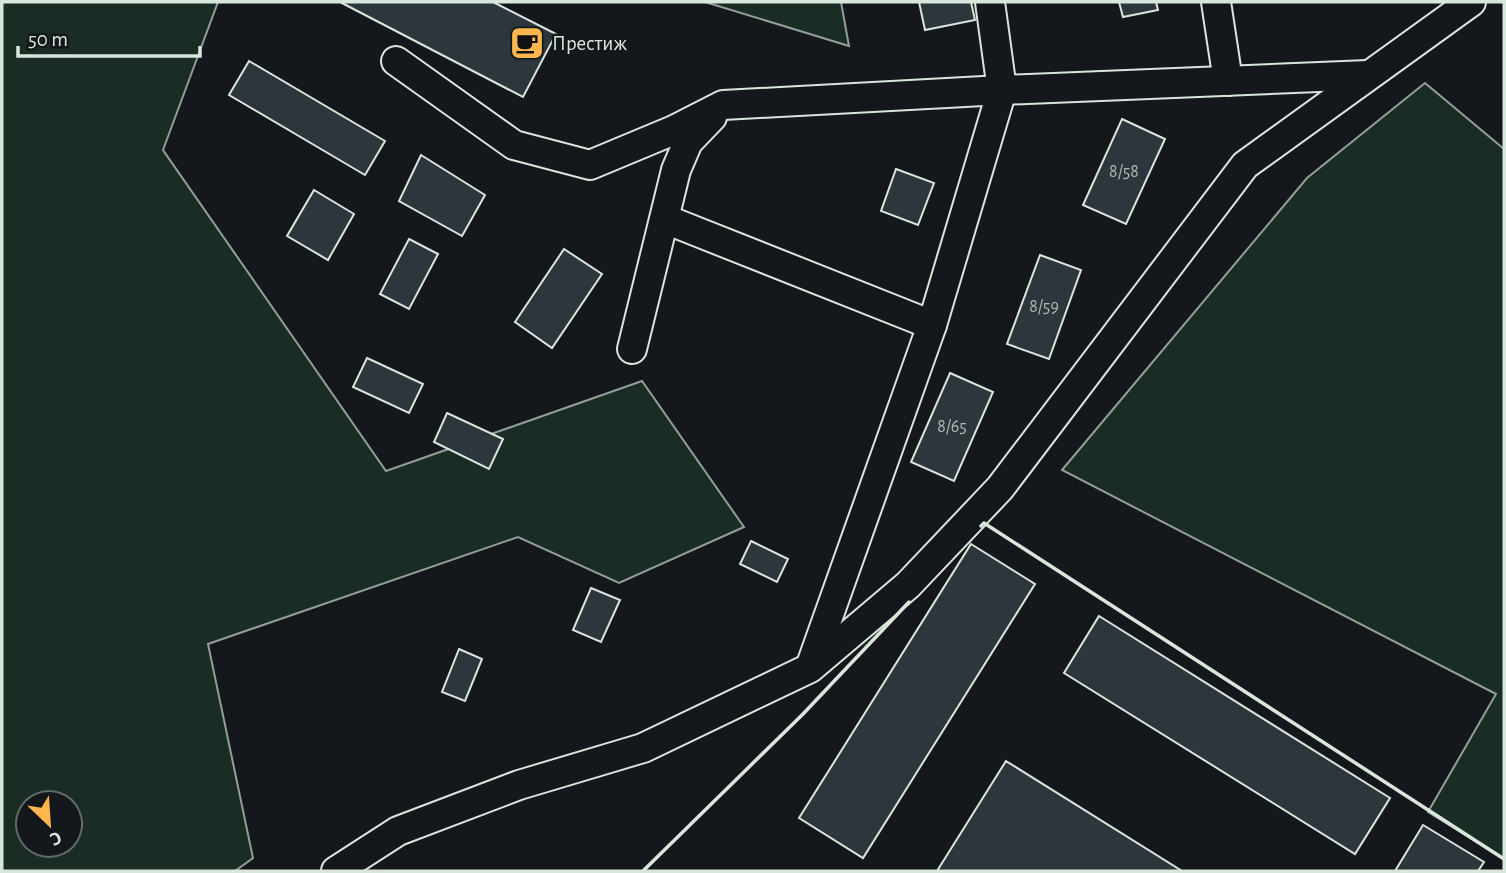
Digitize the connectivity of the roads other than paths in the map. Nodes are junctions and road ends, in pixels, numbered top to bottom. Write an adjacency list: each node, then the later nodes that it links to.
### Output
1 (990, 2): 7 (street)
2 (1216, 2): 6 (street)
3 (1471, 2): 5 (street)
4 (396, 61): 8 (street)
5 (1368, 75): 6 (street); 12 (street)
6 (1228, 81): 7 (street)
7 (1002, 90): 8 (street); 10 (street)
8 (723, 105): 9 (street)
9 (666, 219): 10 (street); 11 (street)
10 (932, 325): 12 (street)
11 (632, 349)
12 (810, 668): 13 (street)
13 (336, 871)

